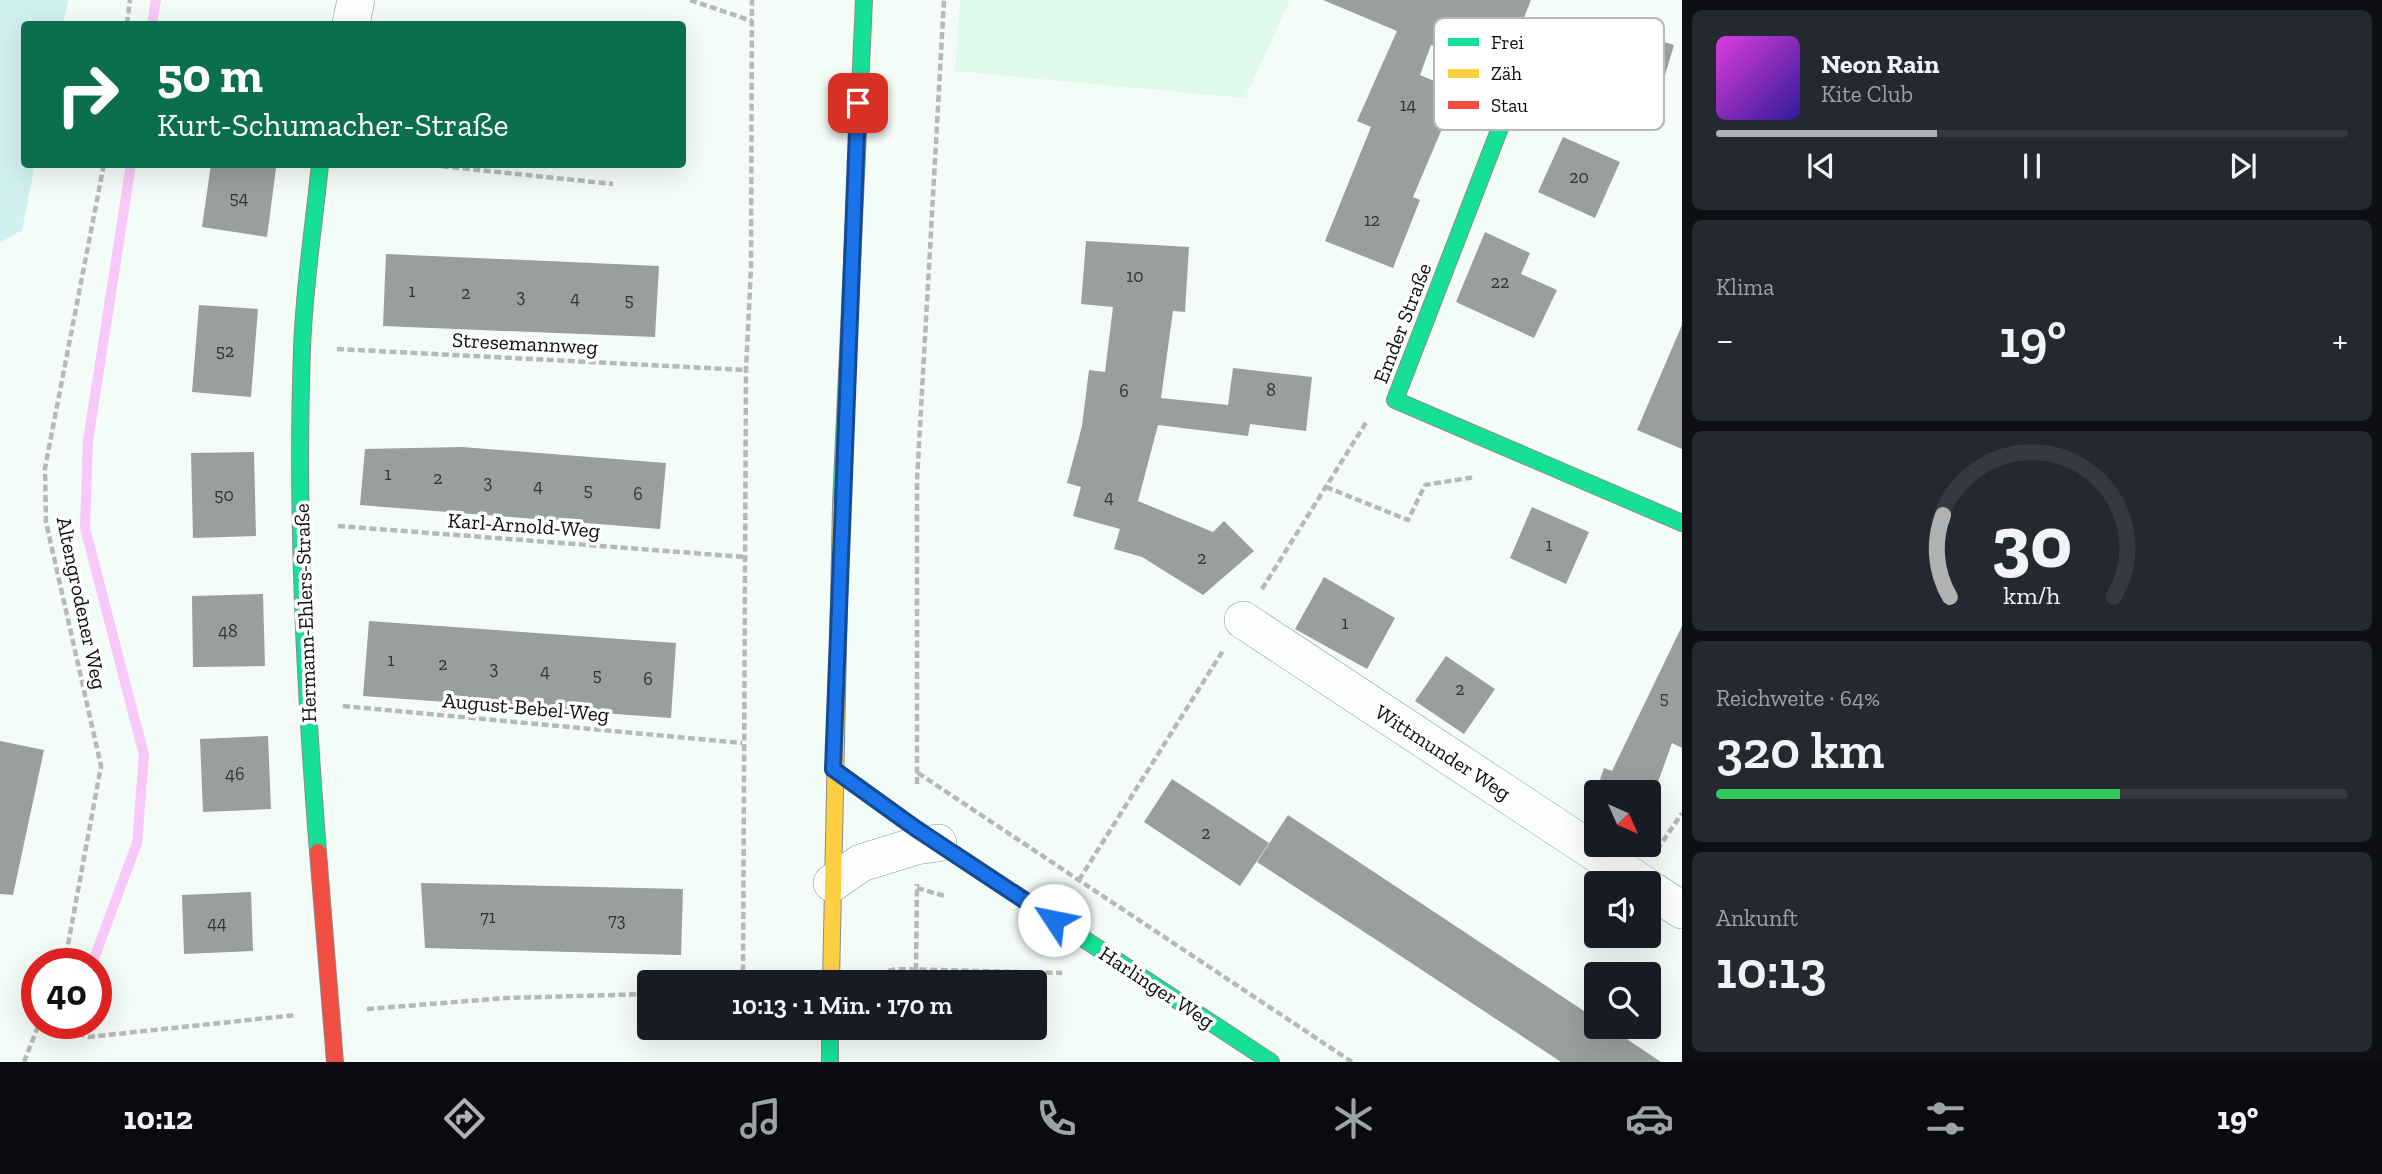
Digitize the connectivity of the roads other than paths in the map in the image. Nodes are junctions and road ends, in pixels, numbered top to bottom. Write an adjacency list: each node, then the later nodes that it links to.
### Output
1 (356, 0): 3 (street)
2 (864, 0): 8 (street)
3 (352, 21)
4 (1499, 130): 6 (street, Emder Straße)
5 (320, 168): 16 (street, Hermann-Ehlers-Straße)
6 (1682, 523)
7 (1243, 620): 10 (street, Wittmunder Weg)
8 (833, 769): 9 (street, Harlinger Weg); 11 (street)
9 (938, 843): 11 (street); 18 (street, Harlinger Weg)
10 (1623, 871)
11 (832, 883): 14 (street)
12 (1661, 896): 13 (street, Wittmunder Weg)
13 (1682, 910)
14 (831, 970)
15 (830, 1040): 17 (street)
16 (335, 1062)
17 (830, 1062)
18 (1271, 1062)

